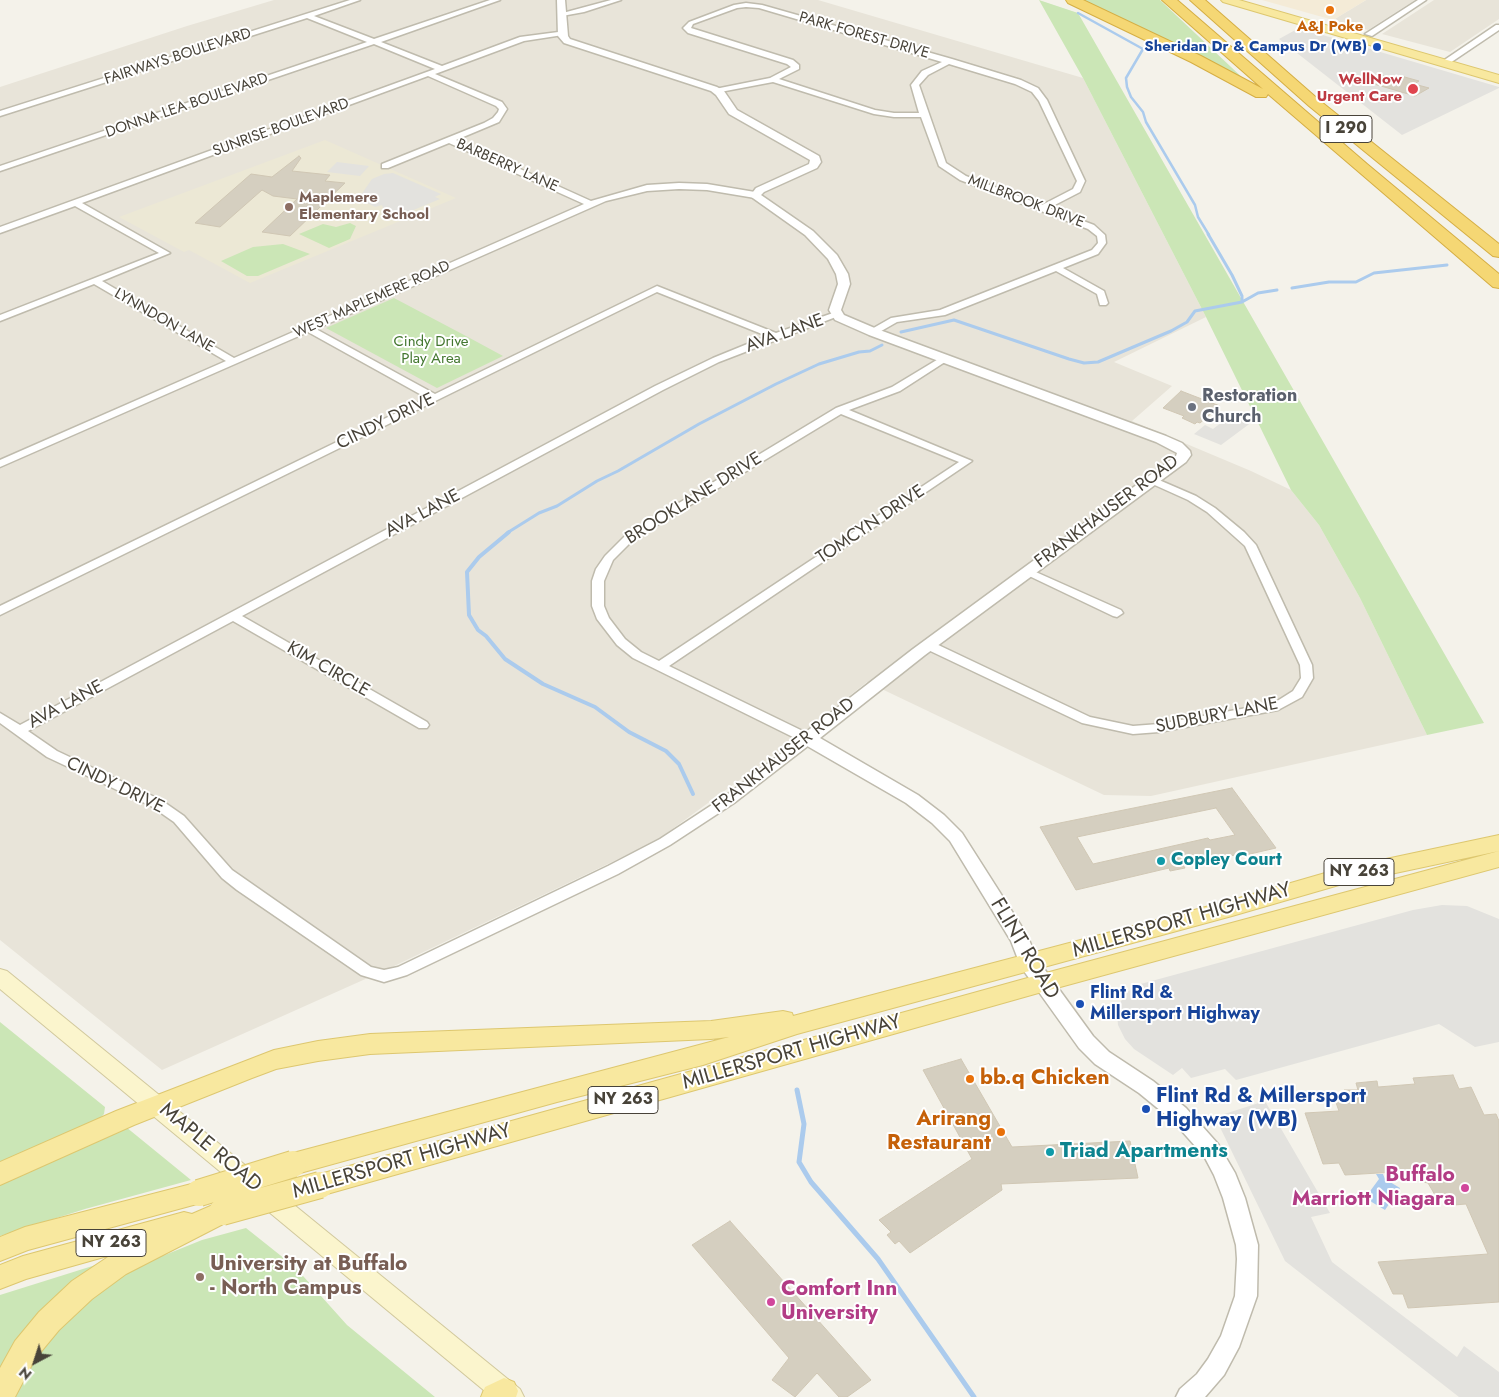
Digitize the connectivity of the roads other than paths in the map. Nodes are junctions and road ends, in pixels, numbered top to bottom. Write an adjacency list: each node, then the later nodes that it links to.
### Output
1 (357, 0): 12 (street, FAIRWAYS BOULEVARD)
2 (497, 0): 16 (street, DONNA LEA BOULEVARD)
3 (561, 0): 11 (street)
4 (618, 0): 11 (street)
5 (1073, 0): 29 (highway)
6 (1169, 0): 29 (highway, I 290)
7 (1197, 0): 36 (highway, I 290)
8 (1227, 0): 18 (main road)
9 (1250, 0): 15 (main road)
10 (1423, 0): 15 (street)
11 (562, 14): 14 (street)
12 (308, 16): 16 (street); 25 (street, FAIRWAYS BOULEVARD)
13 (1499, 27): 18 (street)
14 (563, 33): 19 (street, SUNRISE BOULEVARD); 24 (street)
15 (1369, 34): 18 (main road)
16 (374, 42): 19 (street); 30 (street, DONNA LEA BOULEVARD)
17 (949, 61): 23 (street, PARK FOREST DRIVE); 26 (street, MILLBROOK DRIVE); 34 (street, PARK FOREST DRIVE)
18 (1448, 61): 20 (main road); 22 (main road)
19 (443, 69): 21 (street, SUNRISE BOULEVARD)
20 (1499, 72)
21 (429, 74): 27 (street, BARBERRY LANE); 32 (street, SUNRISE BOULEVARD)
22 (1499, 79)
23 (774, 80): 24 (street, PARK FOREST DRIVE); 26 (street)
24 (718, 91): 31 (street)
25 (0, 114)
26 (924, 115): 34 (street, MILLBROOK DRIVE)
27 (449, 140): 28 (street); 33 (street, BARBERRY LANE)
28 (385, 166)
29 (1361, 167): 39 (highway, I 290)
30 (0, 169)
31 (754, 195): 33 (street, WEST MAPLEMERE ROAD); 41 (street)
32 (76, 202): 35 (street, SUNRISE BOULEVARD); 38 (street)
33 (591, 204): 43 (street, WEST MAPLEMERE ROAD)
34 (1043, 208): 37 (street, MILLBROOK DRIVE)
35 (0, 230)
36 (1499, 252)
37 (1057, 268): 40 (street); 44 (street, MILLBROOK DRIVE)
38 (95, 281): 42 (street); 47 (street, LYNNDON LANE)
39 (1499, 283)
40 (1103, 303)
41 (836, 315): 44 (street, FRANKHAUSER ROAD); 45 (street, AVA LANE)
42 (0, 318)
43 (308, 328): 47 (street, WEST MAPLEMERE ROAD); 48 (street)
44 (873, 332): 46 (street, FRANKHAUSER ROAD)
45 (776, 336): 48 (street, CINDY DRIVE); 55 (street, AVA LANE)
46 (945, 358): 49 (street, BROOKLANE DRIVE); 51 (street, FRANKHAUSER ROAD)
47 (232, 361): 50 (street, WEST MAPLEMERE ROAD)
48 (435, 398): 53 (street, CINDY DRIVE)
49 (840, 410): 57 (street, BROOKLANE DRIVE); 57 (street, TOMCYN DRIVE)
50 (0, 464)
51 (1152, 480): 52 (street, FRANKHAUSER ROAD); 56 (street, SUDBURY LANE)
52 (1029, 572): 54 (street); 56 (street, FRANKHAUSER ROAD)
53 (0, 611)
54 (1117, 613)
55 (233, 616): 59 (street, KIM CIRCLE); 60 (street, AVA LANE)
56 (928, 645): 61 (street, FRANKHAUSER ROAD)
57 (660, 666): 61 (street, BROOKLANE DRIVE)
58 (0, 717): 60 (street, CINDY DRIVE)
59 (423, 725)
60 (18, 731): 65 (street, CINDY DRIVE)
61 (808, 739): 64 (street, FLINT ROAD); 65 (street, FRANKHAUSER ROAD)
62 (1499, 843): 64 (main road, MILLERSPORT HIGHWAY / NY 263)
63 (1499, 859): 66 (main road, MILLERSPORT HIGHWAY / NY 263)
64 (1028, 962): 66 (street, FLINT ROAD); 68 (main road, MILLERSPORT HIGHWAY / NY 263)
65 (366, 971)
66 (1042, 983): 71 (main road, MILLERSPORT HIGHWAY / NY 263, bridge); 76 (street, FLINT ROAD)
67 (3, 984): 69 (main road, MAPLE ROAD)
68 (845, 1013): 69 (main road); 72 (main road, MILLERSPORT HIGHWAY / NY 263, bridge)
69 (158, 1106): 70 (main road); 75 (main road, MAPLE ROAD)
70 (0, 1174)
71 (222, 1212): 73 (main road, MILLERSPORT HIGHWAY / NY 263); 74 (main road)
72 (0, 1249)
73 (0, 1277)
74 (0, 1396)
75 (503, 1396)
76 (1188, 1397)

